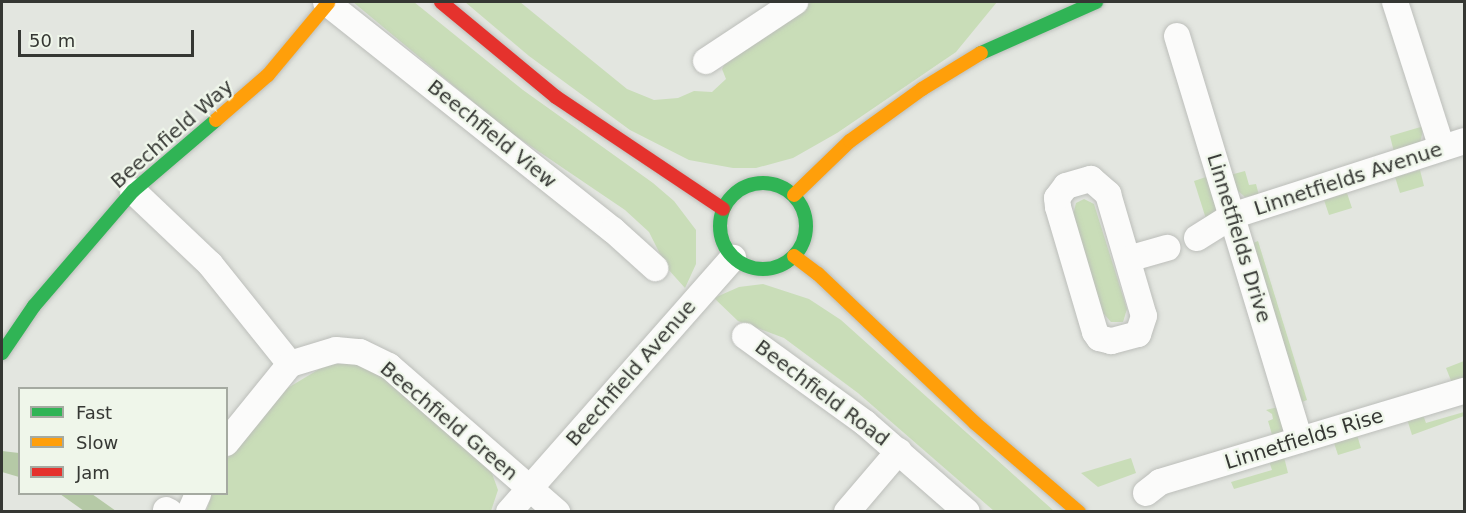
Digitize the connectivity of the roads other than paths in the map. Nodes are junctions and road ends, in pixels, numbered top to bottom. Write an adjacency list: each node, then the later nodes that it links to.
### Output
1 (327, 2): 9 (street, Beechfield Way); 18 (street, Beechfield View)
2 (441, 2): 11 (street)
3 (795, 2): 7 (street)
4 (1096, 2): 10 (street)
5 (1395, 2): 8 (street)
6 (1177, 36): 12 (street, Linnetfields Drive)
7 (706, 61)
8 (1453, 145): 12 (street, Linnetfields Avenue)
9 (133, 191): 20 (street, Beechfield Way); 21 (street)
10 (794, 195): 11 (street); 15 (street)
11 (723, 209): 16 (street)
12 (1232, 216): 13 (street, Linnetfields Avenue); 23 (street, Linnetfields Drive)
13 (1197, 238)
14 (1167, 248): 17 (street)
15 (794, 256): 16 (street); 34 (street)
16 (733, 258): 26 (street, Beechfield Avenue)
17 (1128, 260): 17 (street)
18 (655, 268)
19 (745, 336): 25 (street, Beechfield Road)
20 (2, 353)
21 (290, 364): 24 (street); 26 (street, Beechfield Green)
22 (1464, 391): 23 (street, Linnetfields Rise)
23 (1300, 440): 27 (street, Linnetfields Rise)
24 (228, 441)
25 (899, 451): 32 (street, Beechfield Road); 33 (street, Beechfield Road)
26 (531, 490): 30 (street, Beechfield Avenue); 31 (street, Beechfield Green)
27 (1146, 493)
28 (197, 495): 29 (street)
29 (175, 511)
30 (509, 512)
31 (557, 512)
32 (847, 512)
33 (967, 512)
34 (1079, 512)

